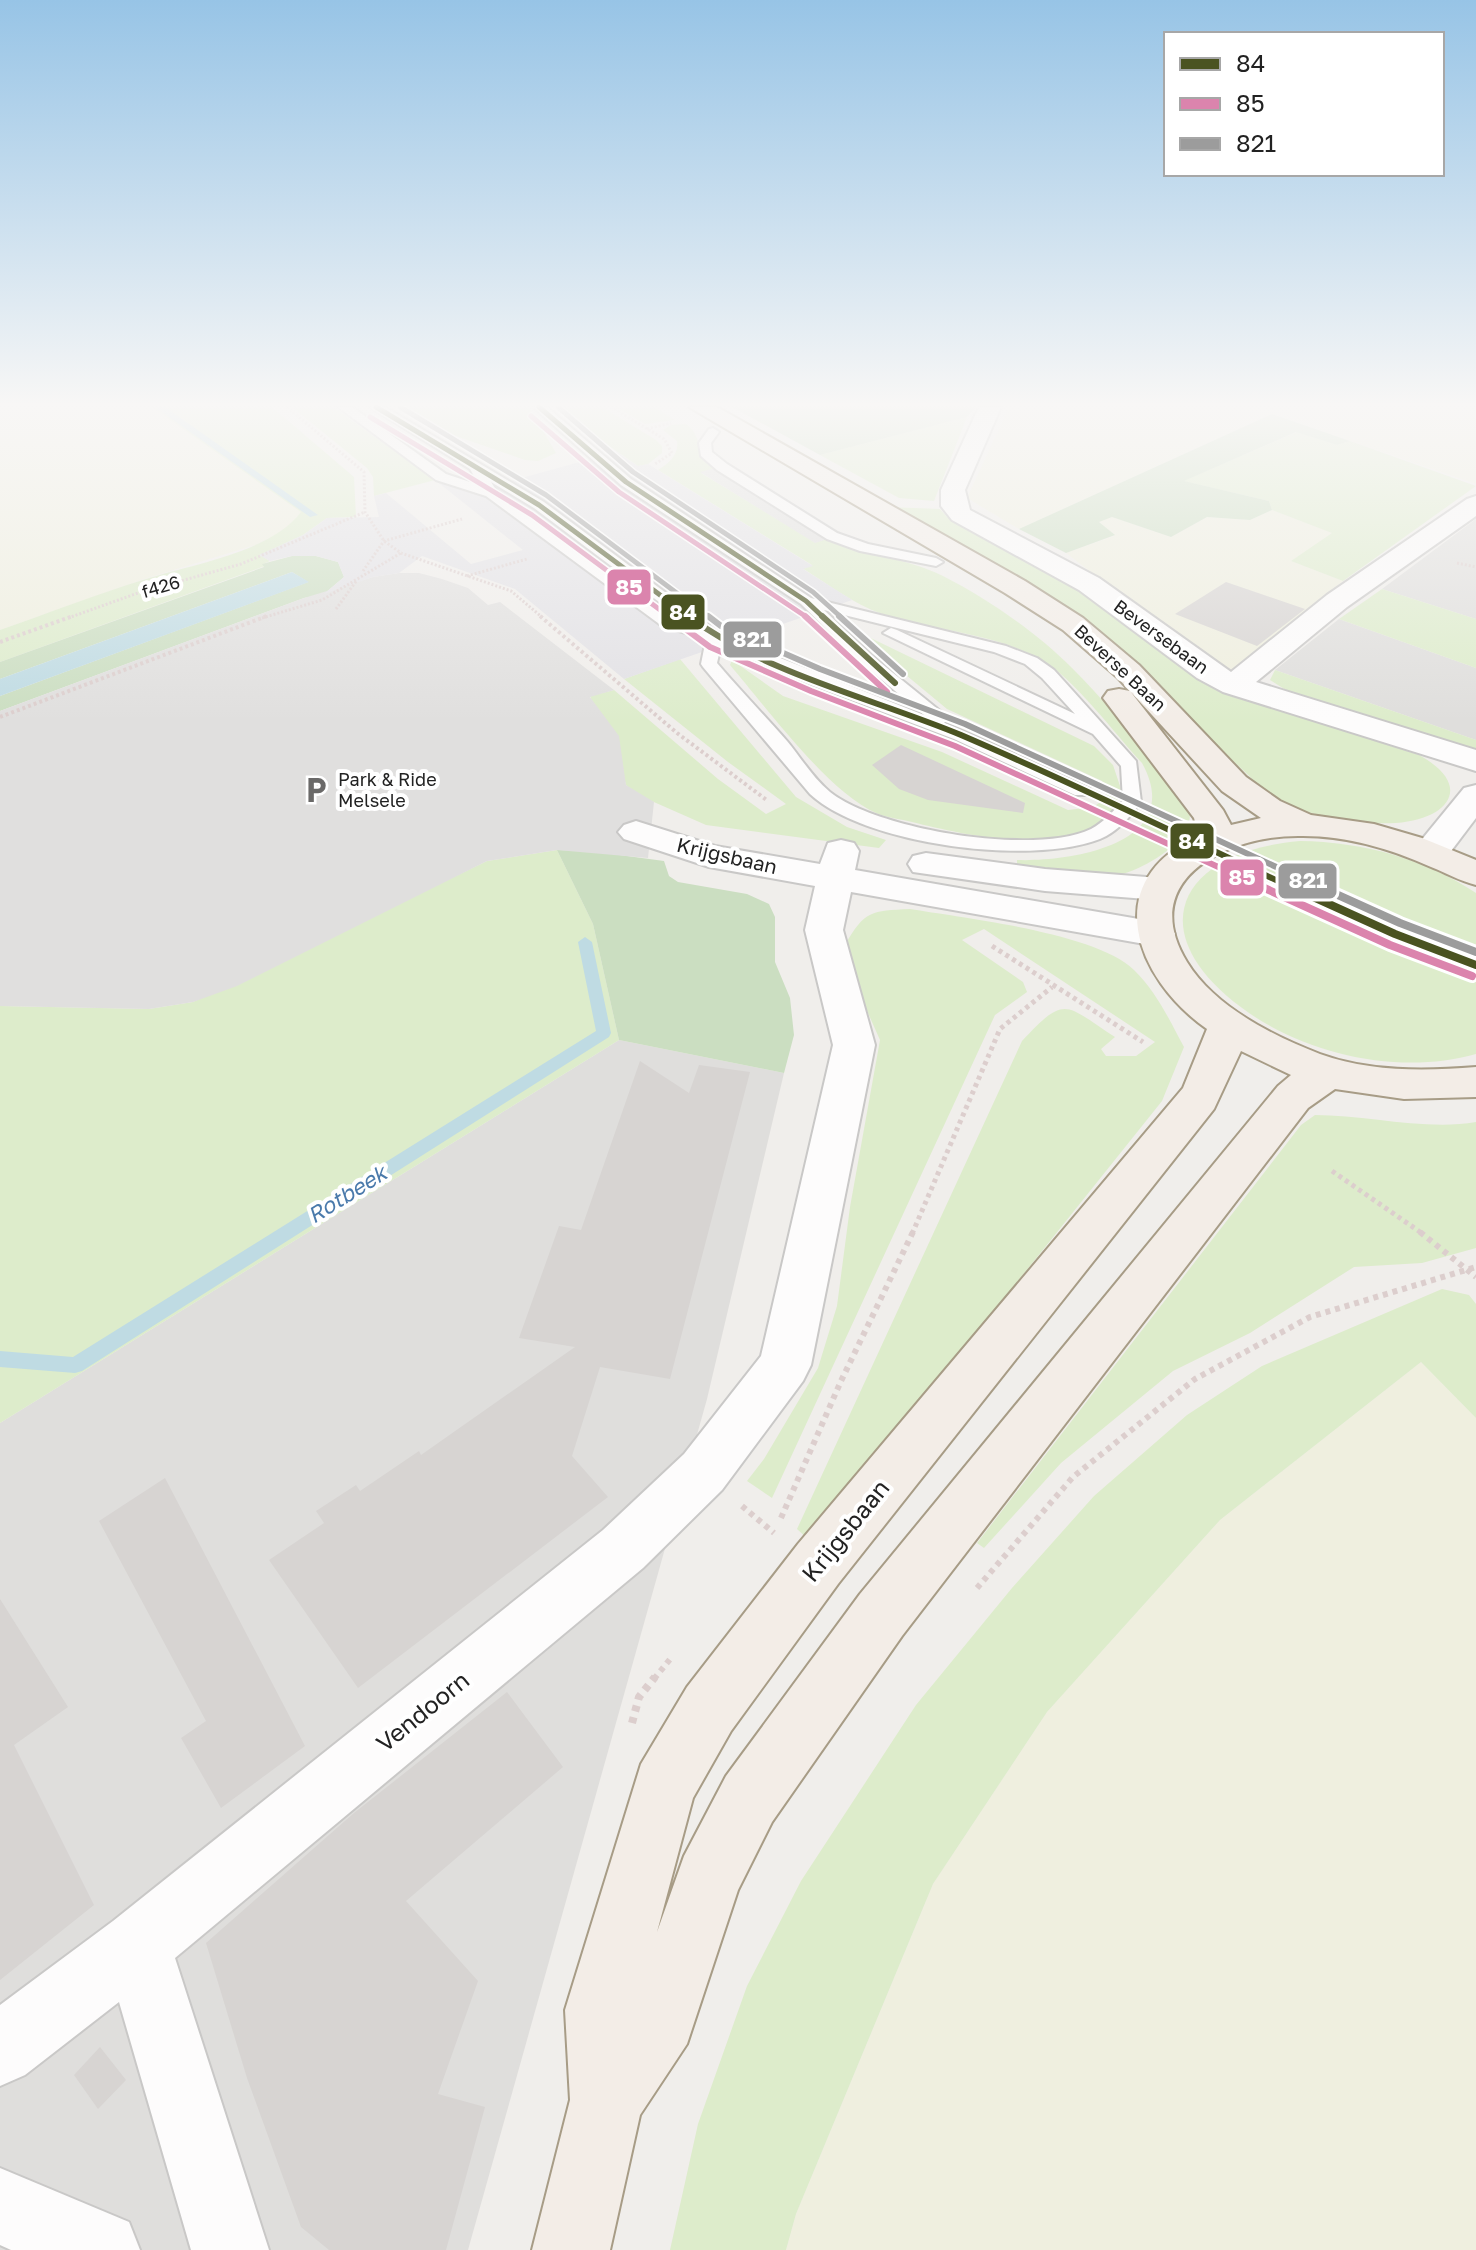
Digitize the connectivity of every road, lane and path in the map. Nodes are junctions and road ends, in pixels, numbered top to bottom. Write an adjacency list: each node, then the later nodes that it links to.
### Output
1 (365, 512): 11 (path); 19 (path, f426)
2 (517, 512): 18 (lane)
3 (548, 512): 18 (lane)
4 (671, 512): 15 (lane)
5 (794, 512): 13 (lane)
6 (858, 512): 13 (main road, Beverse Baan)
7 (870, 512): 28 (main road, Beverse Baan)
8 (959, 512): 20 (street, Beversebaan)
9 (1465, 512): 20 (street)
10 (468, 517): 11 (path)
11 (384, 541): 12 (path); 14 (path)
12 (401, 553): 14 (path); 27 (path)
13 (936, 562): 29 (main road, Beverse Baan)
14 (360, 575): 16 (path); 21 (path)
15 (806, 601): 17 (lane); 22 (lane)
16 (336, 609)
17 (843, 610): 23 (lane); 23 (lane)
18 (715, 636): 22 (lane); 23 (lane)
19 (0, 642)
20 (1234, 685): 24 (street, Beversebaan)
21 (0, 717)
22 (960, 735): 25 (lane)
23 (1105, 735)
24 (1476, 761)
25 (1082, 791)
26 (1476, 795): 30 (street)
27 (768, 801)
28 (1304, 825): 29 (main road); 30 (main road)
29 (1217, 839): 33 (main road)
30 (1432, 851): 32 (main road)
31 (837, 864): 33 (street); 34 (street); 46 (street, Vendoorn)
32 (1476, 874)
33 (1159, 889): 34 (main road)
34 (1156, 934): 37 (main road)
35 (981, 939): 36 (path)
36 (1052, 987): 38 (path); 44 (path)
37 (1229, 1026): 39 (main road); 48 (main road, Krijgsbaan)
38 (1143, 1042)
39 (1332, 1073): 40 (main road); 48 (main road, Krijgsbaan)
40 (1476, 1082)
41 (1332, 1171): 42 (path)
42 (1472, 1267): 43 (path); 45 (path)
43 (1476, 1277)
44 (774, 1534)
45 (974, 1592)
46 (137, 1945): 47 (street, Vendoorn); 51 (street)
47 (0, 2050)
48 (607, 2100): 52 (main road, Krijgsbaan)
49 (0, 2206): 50 (street)
50 (101, 2250)
51 (230, 2250)
52 (571, 2250)

